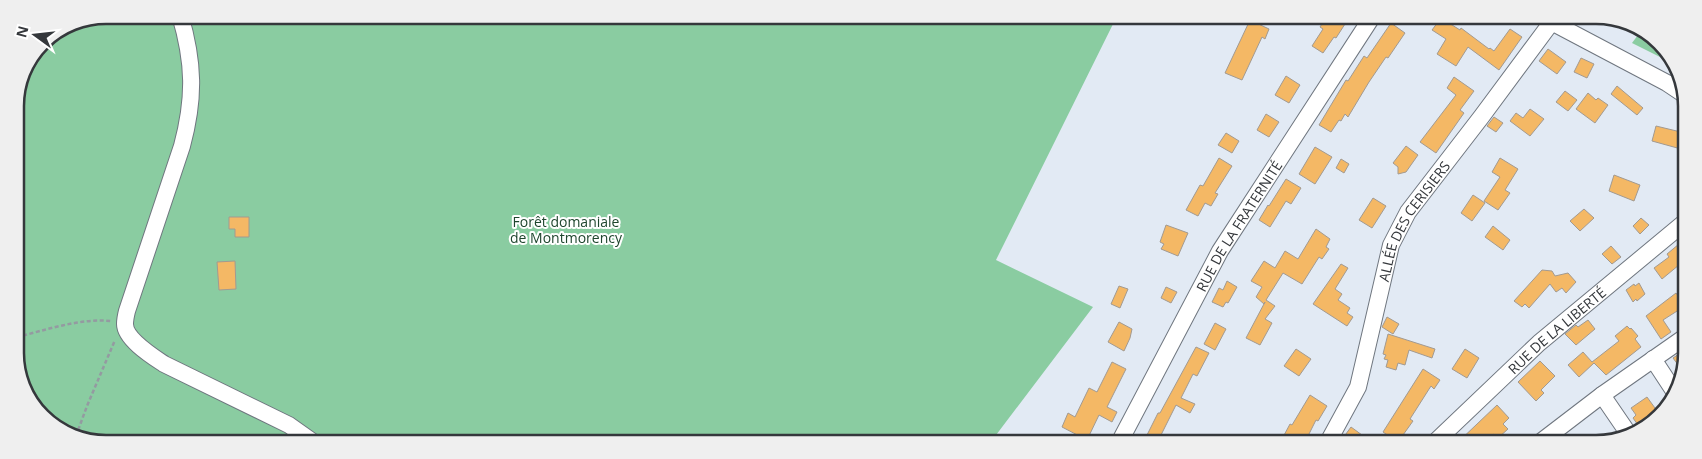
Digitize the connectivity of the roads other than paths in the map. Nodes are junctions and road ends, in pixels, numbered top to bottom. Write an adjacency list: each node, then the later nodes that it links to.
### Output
1 (182, 24): 12 (street)
2 (1367, 24): 13 (street, RUE DE LA FRATERNITÉ)
3 (1543, 24): 14 (street, ALLÉE DES CERISIERS)
4 (1554, 24): 5 (street)
5 (1677, 90)
6 (1678, 228): 15 (street, RUE DE LA LIBERTÉ)
7 (1678, 342): 8 (street)
8 (1653, 359): 9 (street); 10 (street)
9 (1671, 386)
10 (1602, 395): 11 (street); 16 (street)
11 (1626, 429)
12 (303, 435)
13 (1123, 435)
14 (1332, 435)
15 (1441, 435)
16 (1550, 435)

